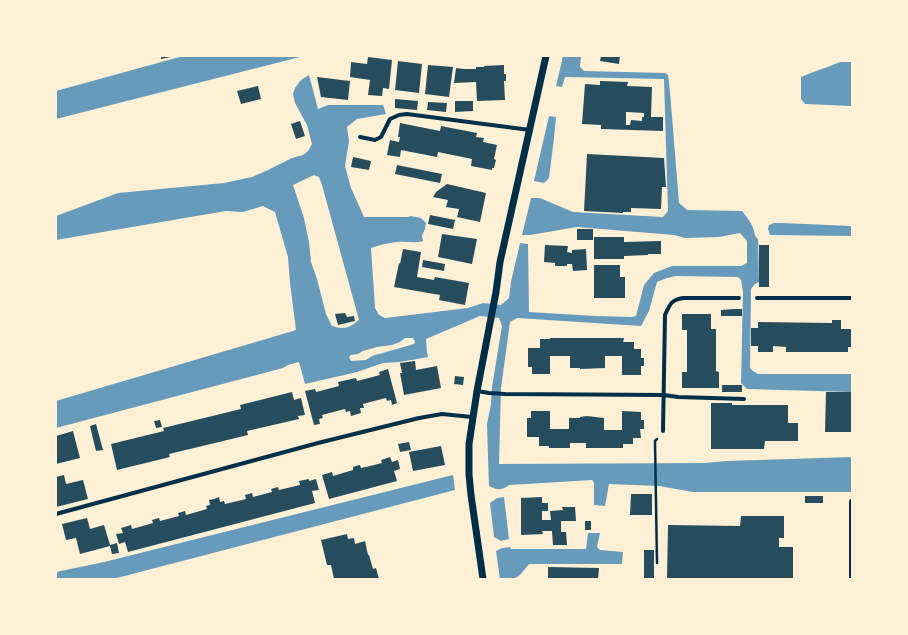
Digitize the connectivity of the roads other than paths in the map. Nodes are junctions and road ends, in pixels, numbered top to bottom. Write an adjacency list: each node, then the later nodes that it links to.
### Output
1 (546, 56): 2 (street)
2 (530, 130): 3 (street); 7 (street)
3 (360, 137)
4 (739, 298): 8 (street)
5 (757, 298): 6 (street)
6 (852, 298)
7 (477, 391): 8 (street); 10 (street)
8 (664, 395): 9 (street); 11 (street)
9 (744, 399)
10 (472, 418): 13 (street); 15 (street)
11 (663, 431)
12 (851, 501): 14 (street)
13 (56, 514)
14 (851, 567): 16 (street)
15 (483, 579)
16 (851, 579)

